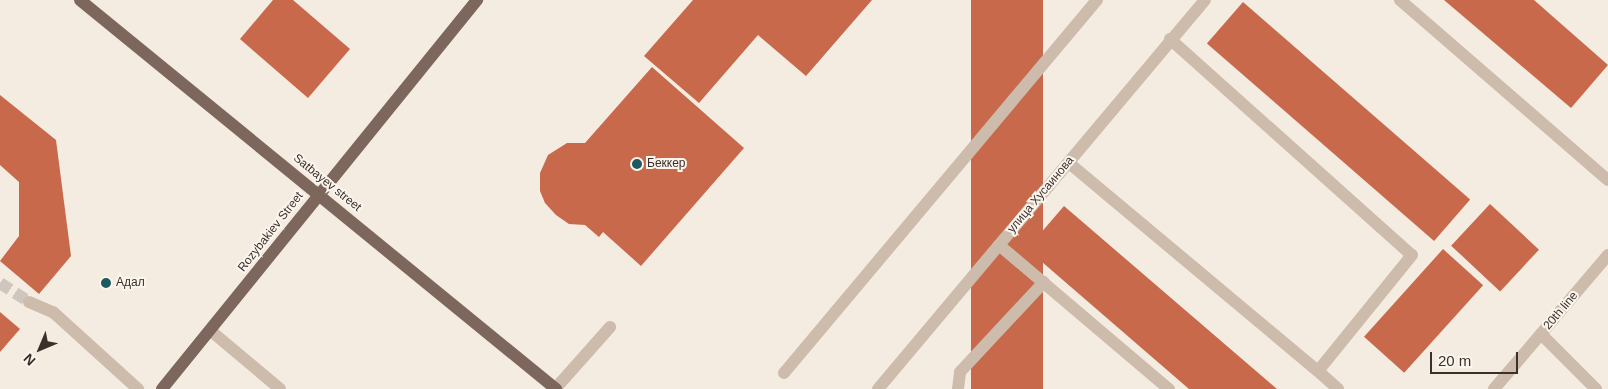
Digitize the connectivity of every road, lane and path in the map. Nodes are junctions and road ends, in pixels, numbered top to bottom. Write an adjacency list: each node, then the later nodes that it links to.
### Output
1 (80, 0): 9 (main road, Satbayev street)
2 (477, 0): 9 (main road, Rozybakiev Street)
3 (1097, 0): 18 (street)
4 (1205, 0): 6 (street, улица Хусаинова)
5 (1400, 0): 8 (street)
6 (1170, 39): 7 (street, улица Хусаинова); 17 (street)
7 (1069, 162): 10 (street, улица Хусаинова); 17 (street)
8 (1608, 180)
9 (318, 194): 15 (main road, Rozybakiev Street); 22 (main road, Satbayev street)
10 (999, 245): 12 (street); 23 (street, улица Хусаинова)
11 (1608, 255): 16 (street, 20th line)
12 (1044, 282): 24 (street); 25 (street)
13 (29, 302): 19 (street)
14 (610, 327): 22 (street)
15 (211, 331): 20 (main road, Rozybakiev Street); 21 (street)
16 (1541, 334): 27 (street, 20th line); 28 (street)
17 (1318, 371): 26 (street)
18 (784, 373)
19 (138, 389)
20 (162, 389)
21 (280, 389)
22 (556, 389)
23 (878, 389)
24 (958, 389)
25 (1169, 389)
26 (1338, 389)
27 (1494, 389)
28 (1596, 389)

